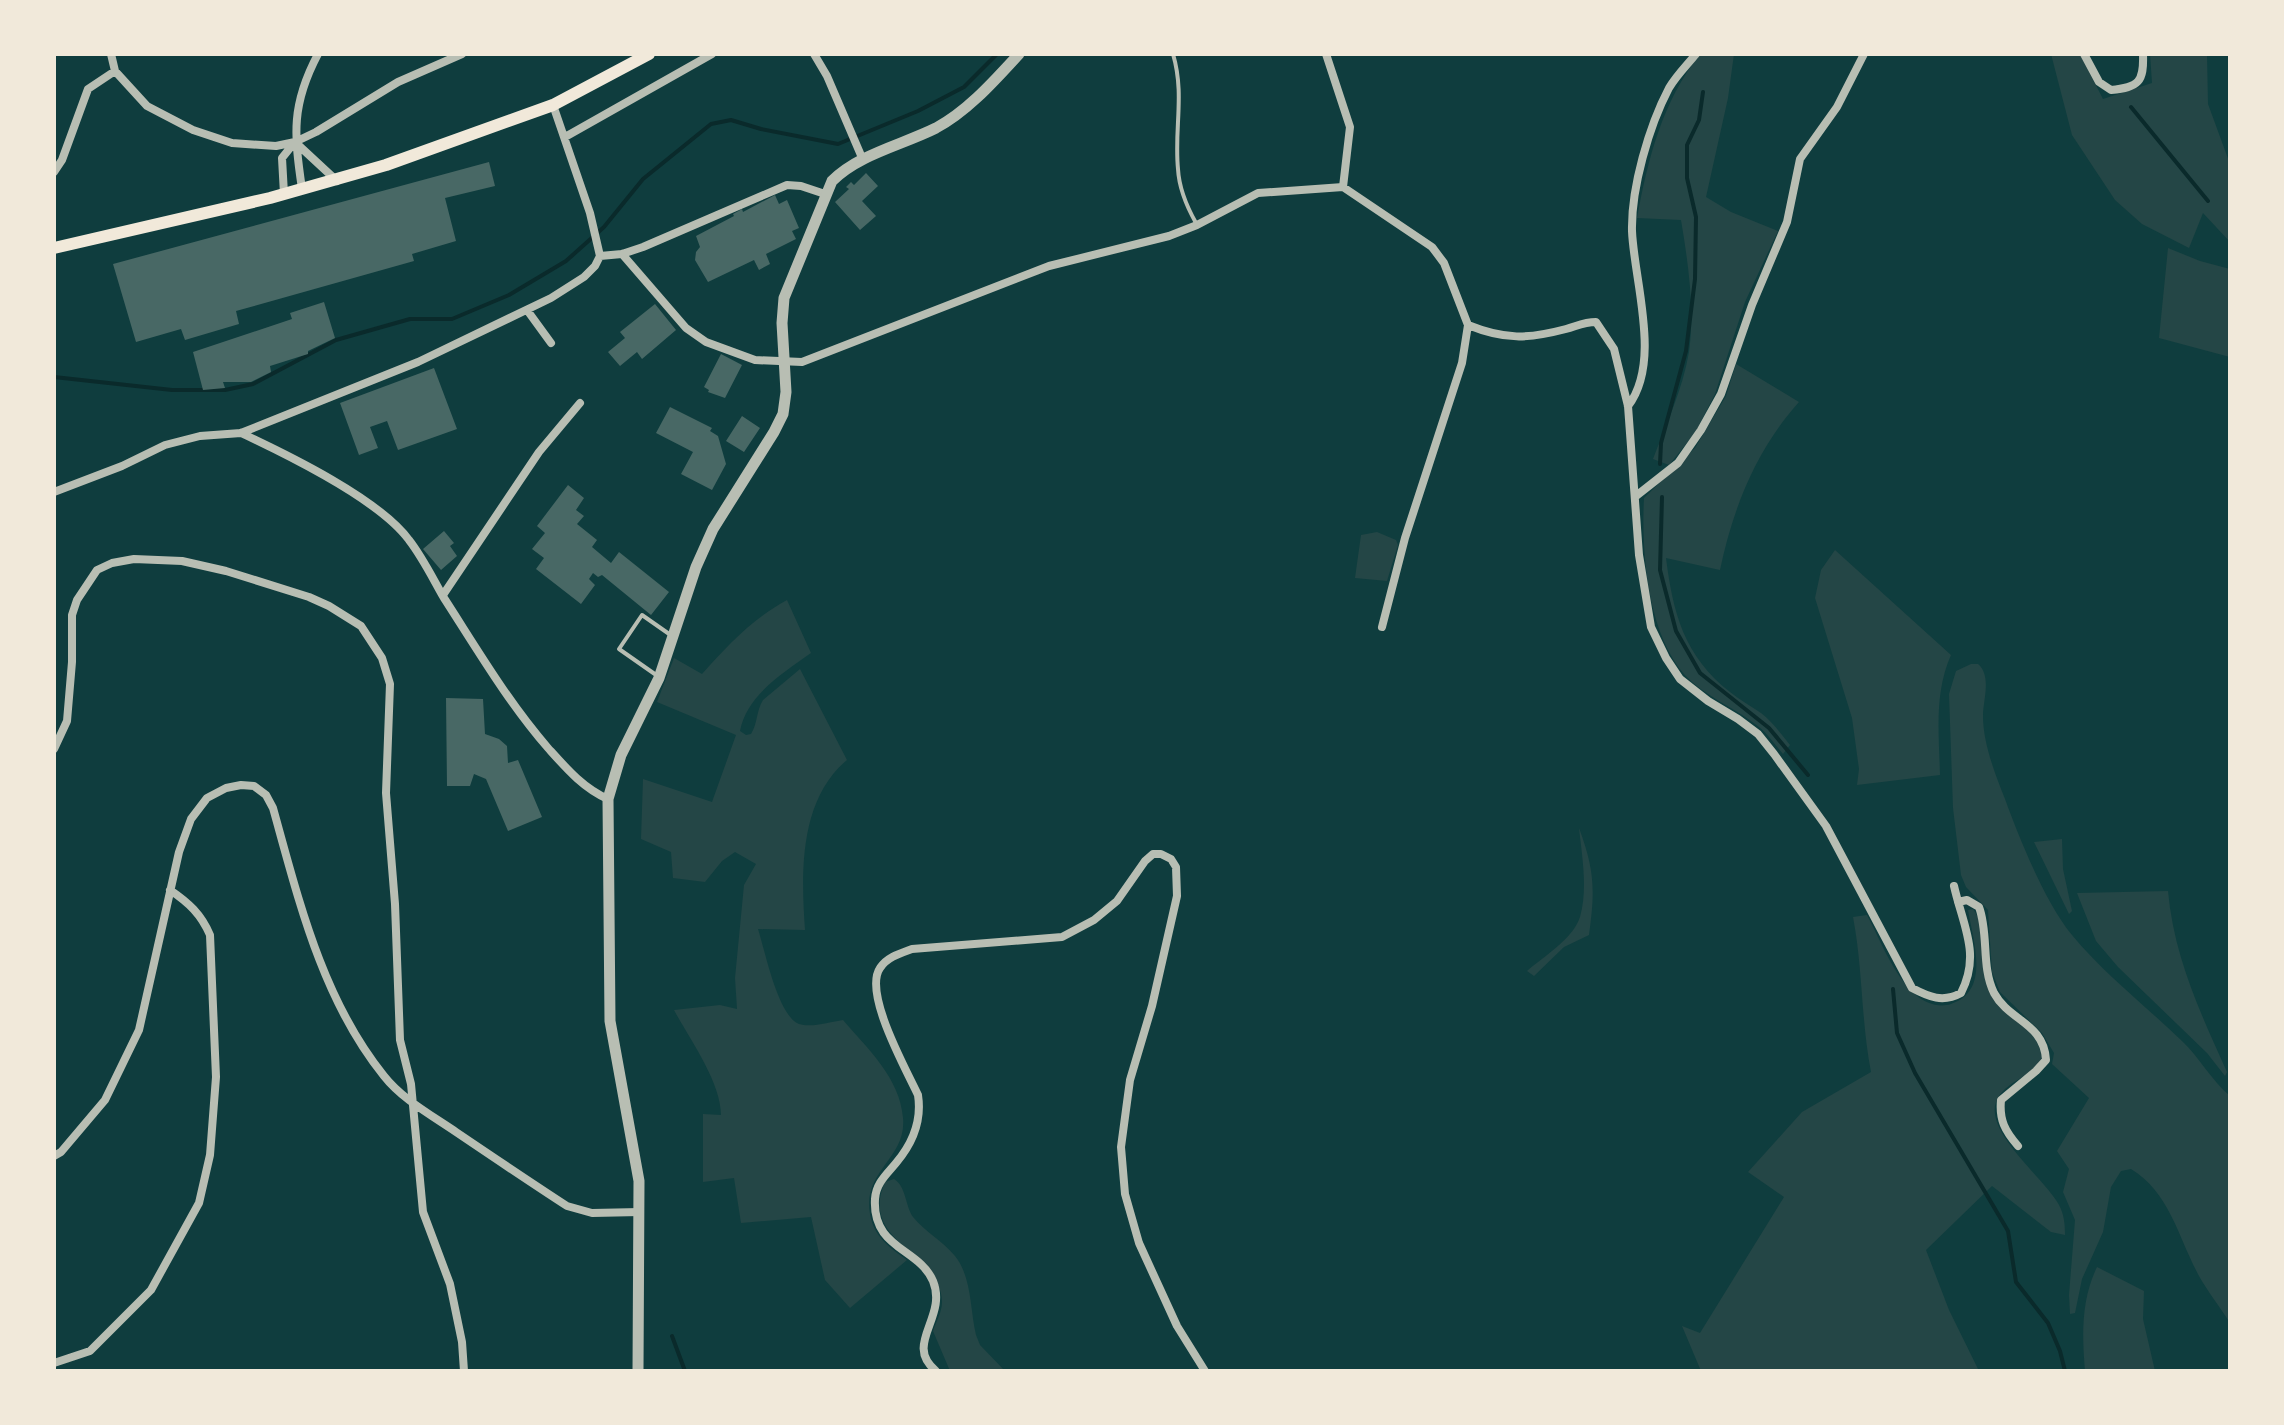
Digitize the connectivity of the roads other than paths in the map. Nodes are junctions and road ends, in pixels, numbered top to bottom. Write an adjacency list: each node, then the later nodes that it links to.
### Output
1 (111, 54): 14 (street)
2 (318, 54): 17 (street)
3 (462, 54): 17 (street)
4 (649, 54): 15 (main road)
5 (712, 54): 16 (street)
6 (814, 54): 18 (street)
7 (1019, 54): 18 (street)
8 (1173, 54): 25 (lane)
9 (1326, 54): 21 (street)
10 (1696, 54): 34 (street)
11 (1864, 54): 37 (street)
12 (2084, 54): 13 (street)
13 (2143, 54)
14 (115, 71): 17 (street); 19 (street)
15 (553, 105): 16 (street); 20 (main road)
16 (565, 137): 28 (street)
17 (295, 142): 20 (street); 22 (street); 23 (street)
18 (861, 155): 24 (street)
19 (54, 172)
20 (337, 181): 22 (main road)
21 (1343, 187): 25 (street); 30 (street)
22 (302, 189): 23 (main road)
23 (284, 194): 26 (main road)
24 (825, 194): 27 (street); 32 (street)
25 (1197, 225): 32 (street)
26 (54, 248)
27 (622, 254): 28 (street); 32 (street)
28 (600, 256): 29 (street)
29 (527, 310): 31 (street); 35 (street)
30 (1468, 325): 34 (street); 39 (street)
31 (551, 343)
32 (784, 363): 40 (street)
33 (580, 403): 38 (street)
34 (1628, 406): 37 (street)
35 (241, 433): 36 (street); 38 (street)
36 (54, 492)
37 (1636, 496): 46 (street)
38 (443, 595): 43 (street)
39 (1382, 627)
40 (674, 637): 41 (street); 41 (lane)
41 (659, 678): 43 (street)
42 (54, 749): 47 (street)
43 (608, 799): 50 (street)
44 (1954, 886): 46 (street)
45 (170, 890): 47 (street); 49 (street); 51 (street)
46 (1958, 902): 48 (street)
47 (412, 1102): 50 (street); 52 (street)
48 (2018, 1146)
49 (54, 1156)
50 (640, 1212): 53 (street)
51 (54, 1363)
52 (464, 1371)
53 (638, 1371)
54 (936, 1371): 55 (street)
55 (1205, 1371)

